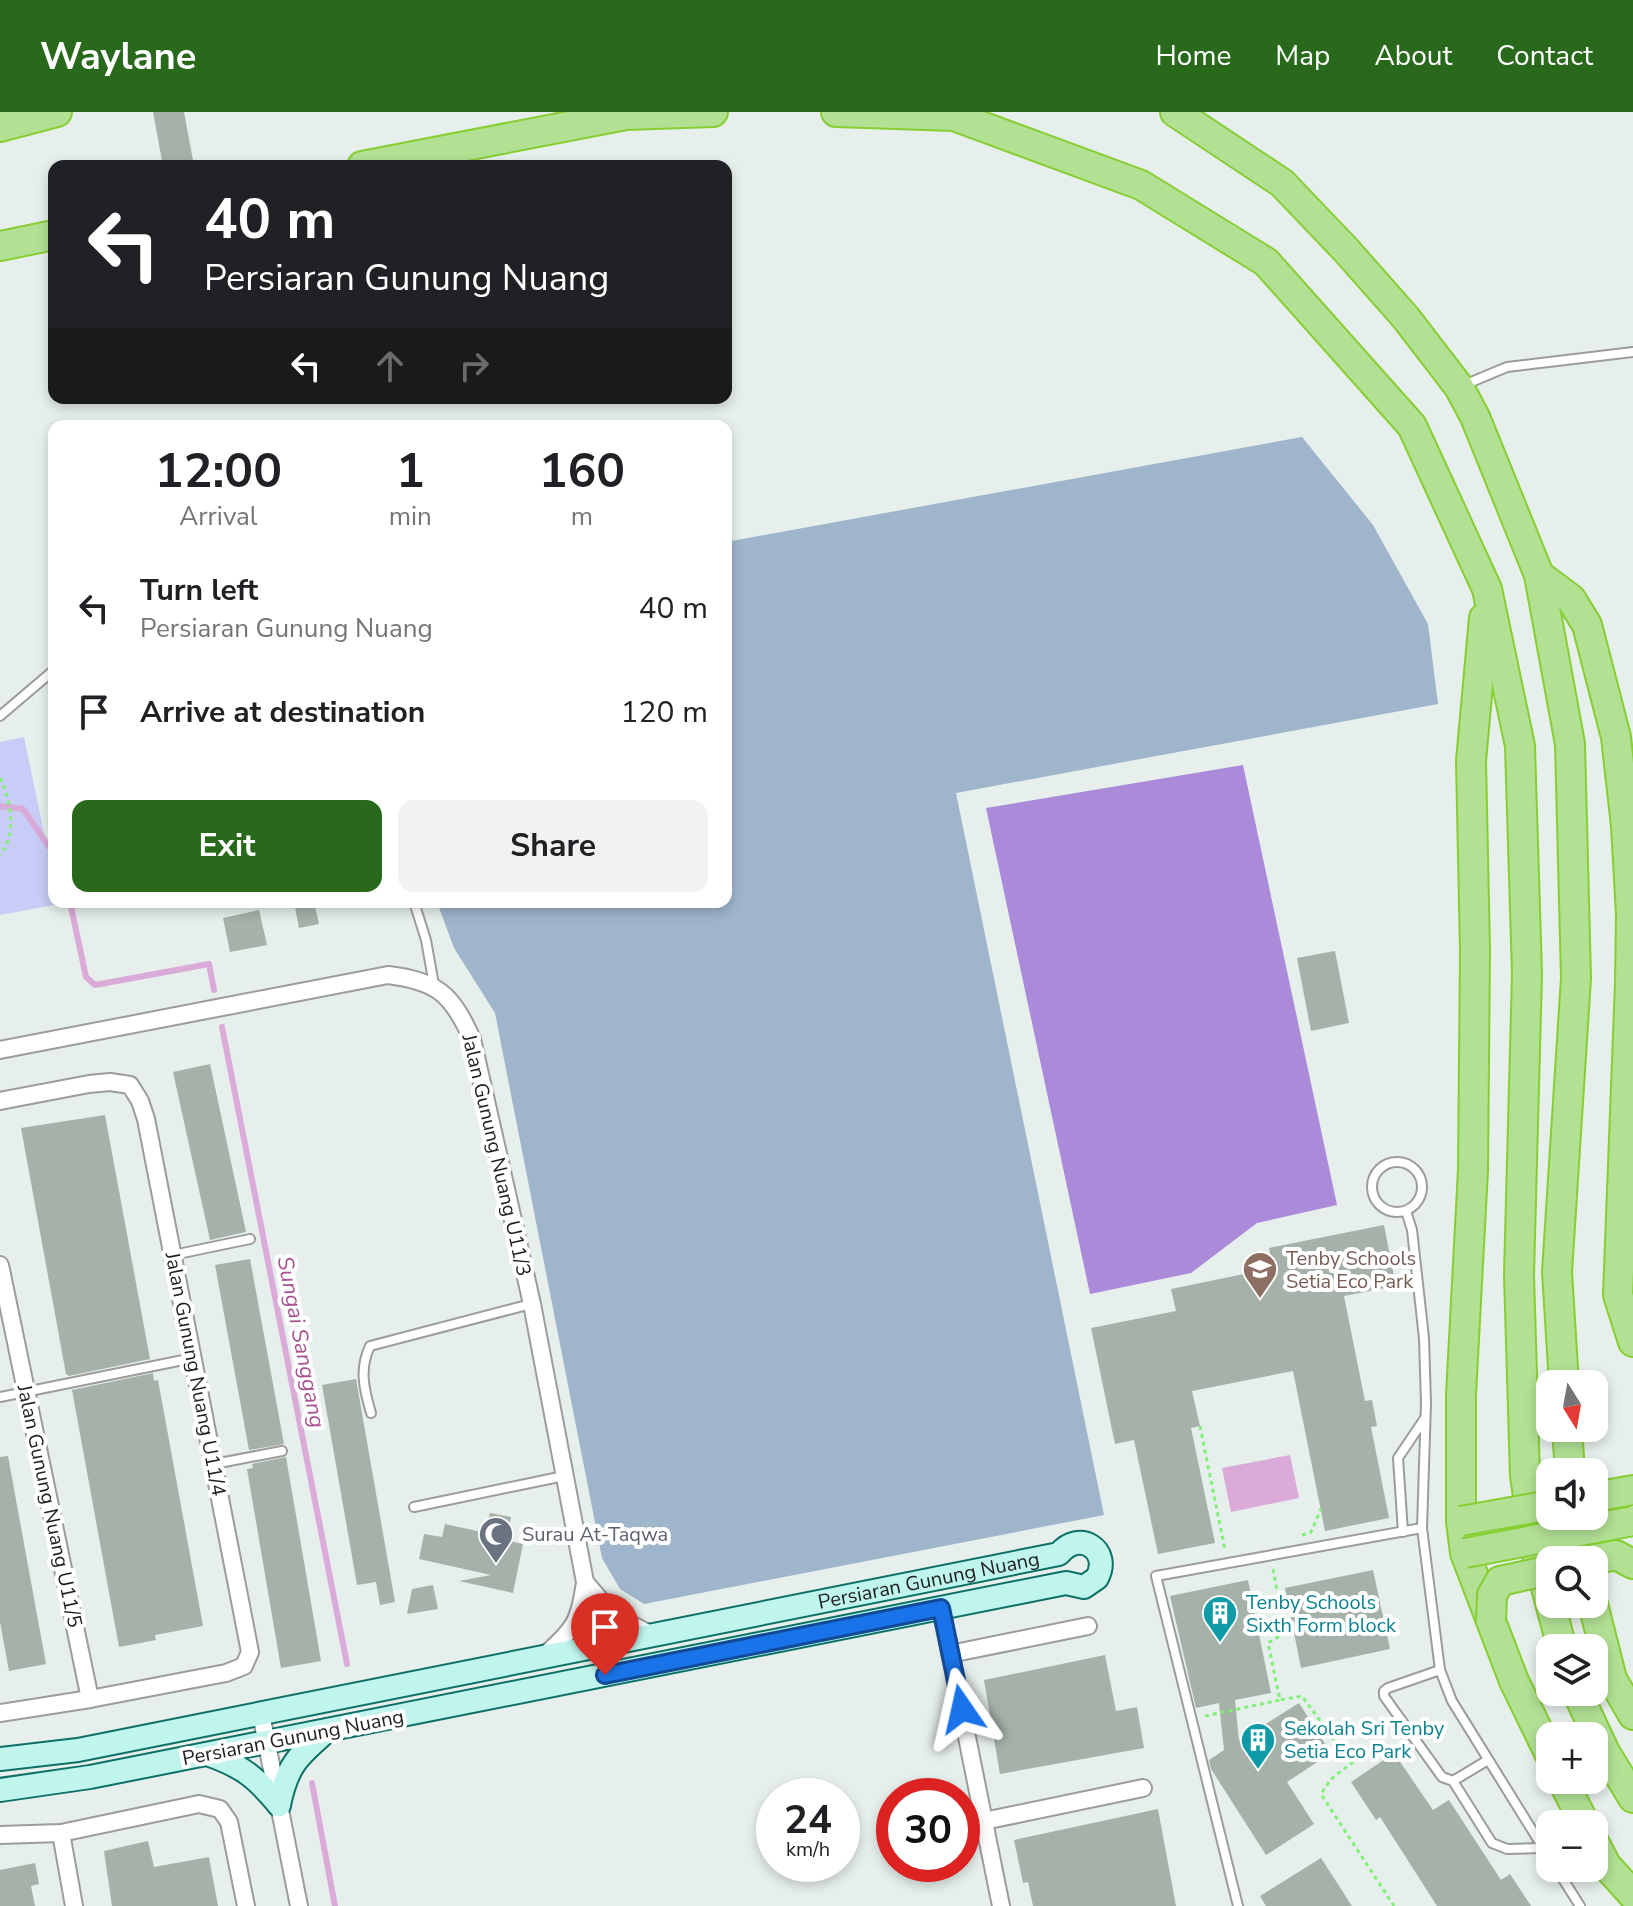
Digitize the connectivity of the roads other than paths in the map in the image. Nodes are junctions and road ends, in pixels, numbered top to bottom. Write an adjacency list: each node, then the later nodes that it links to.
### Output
1 (57, 112): 6 (highway)
2 (713, 112): 5 (highway)
3 (836, 112): 13 (highway)
4 (1175, 112): 11 (highway)
5 (612, 115): 7 (highway)
6 (0, 127)
7 (391, 160)
8 (48, 236): 9 (highway)
9 (0, 246)
10 (1633, 352): 11 (lane)
11 (1459, 387): 12 (highway)
12 (1539, 575): 25 (highway); 27 (highway)
13 (1487, 589): 39 (highway); 52 (highway)
14 (48, 675): 15 (lane)
15 (0, 716)
16 (416, 908): 17 (lane)
17 (434, 985): 18 (street); 24 (street, Jalan Gunung Nuang U11/3)
18 (0, 1050)
19 (0, 1101): 22 (street, Jalan Gunung Nuang U11/4)
20 (1406, 1211): 20 (lane); 31 (lane)
21 (250, 1239): 22 (lane)
22 (173, 1255): 26 (street, Jalan Gunung Nuang U11/4)
23 (0, 1265): 28 (street, Jalan Gunung Nuang U11/5)
24 (532, 1304): 30 (lane); 34 (street, Jalan Gunung Nuang U11/3)
25 (1633, 1342)
26 (193, 1358): 28 (lane); 33 (street, Jalan Gunung Nuang U11/4)
27 (1563, 1370)
28 (26, 1391): 29 (lane); 57 (street, Jalan Gunung Nuang U11/5)
29 (0, 1397)
30 (371, 1413)
31 (1426, 1417): 41 (lane); 42 (lane)
32 (282, 1451): 33 (lane)
33 (214, 1464): 57 (street, Jalan Gunung Nuang U11/4)
34 (565, 1476): 37 (lane); 47 (street, Jalan Gunung Nuang U11/3)
35 (1633, 1490): 36 (highway)
36 (1608, 1494)
37 (414, 1507)
38 (1536, 1508): 39 (highway, bridge)
39 (1461, 1521): 43 (highway)
40 (1633, 1521): 43 (highway, bridge)
41 (1422, 1528): 42 (lane); 56 (lane)
42 (1403, 1532): 85 (lane)
43 (1465, 1553): 50 (highway, bridge)
44 (1608, 1557): 45 (highway)
45 (1633, 1564)
46 (1536, 1573): 50 (highway, bridge)
47 (585, 1582): 53 (street, Jalan Gunung Nuang U11/3); 55 (street, Jalan Gunung Nuang U11/3)
48 (941, 1608): 53 (street, Persiaran Gunung Nuang); 54 (street); 63 (street, Persiaran Gunung Nuang)
49 (1597, 1618): 61 (highway)
50 (1491, 1621): 62 (highway)
51 (1088, 1626): 54 (street)
52 (1558, 1634)
53 (652, 1635): 55 (street, Persiaran Gunung Nuang)
54 (950, 1654): 73 (street)
55 (543, 1657): 60 (street, Persiaran Gunung Nuang)
56 (1440, 1670): 67 (lane); 68 (lane)
57 (90, 1699): 59 (street)
58 (1584, 1706): 71 (highway)
59 (0, 1713)
60 (261, 1714): 64 (street); 66 (street, Persiaran Gunung Nuang)
61 (1633, 1715)
62 (1536, 1726)
63 (329, 1730): 64 (street, Persiaran Gunung Nuang); 72 (street)
64 (267, 1742): 65 (street, Persiaran Gunung Nuang); 72 (street)
65 (206, 1754): 70 (street, Persiaran Gunung Nuang); 72 (street)
66 (0, 1759)
67 (1488, 1760): 68 (lane); 76 (lane)
68 (1453, 1781): 77 (lane)
69 (1143, 1788): 73 (street)
70 (0, 1790)
71 (1633, 1798)
72 (279, 1805): 83 (street)
73 (984, 1821): 84 (street)
74 (61, 1833): 75 (street); 81 (street); 82 (street)
75 (0, 1835)
76 (1536, 1837)
77 (1536, 1848)
78 (1608, 1867): 80 (highway)
79 (1565, 1882): 86 (lane)
80 (1633, 1895)
81 (74, 1906)
82 (246, 1906)
83 (299, 1906)
84 (1001, 1906)
85 (1238, 1906)
86 (1580, 1906)

